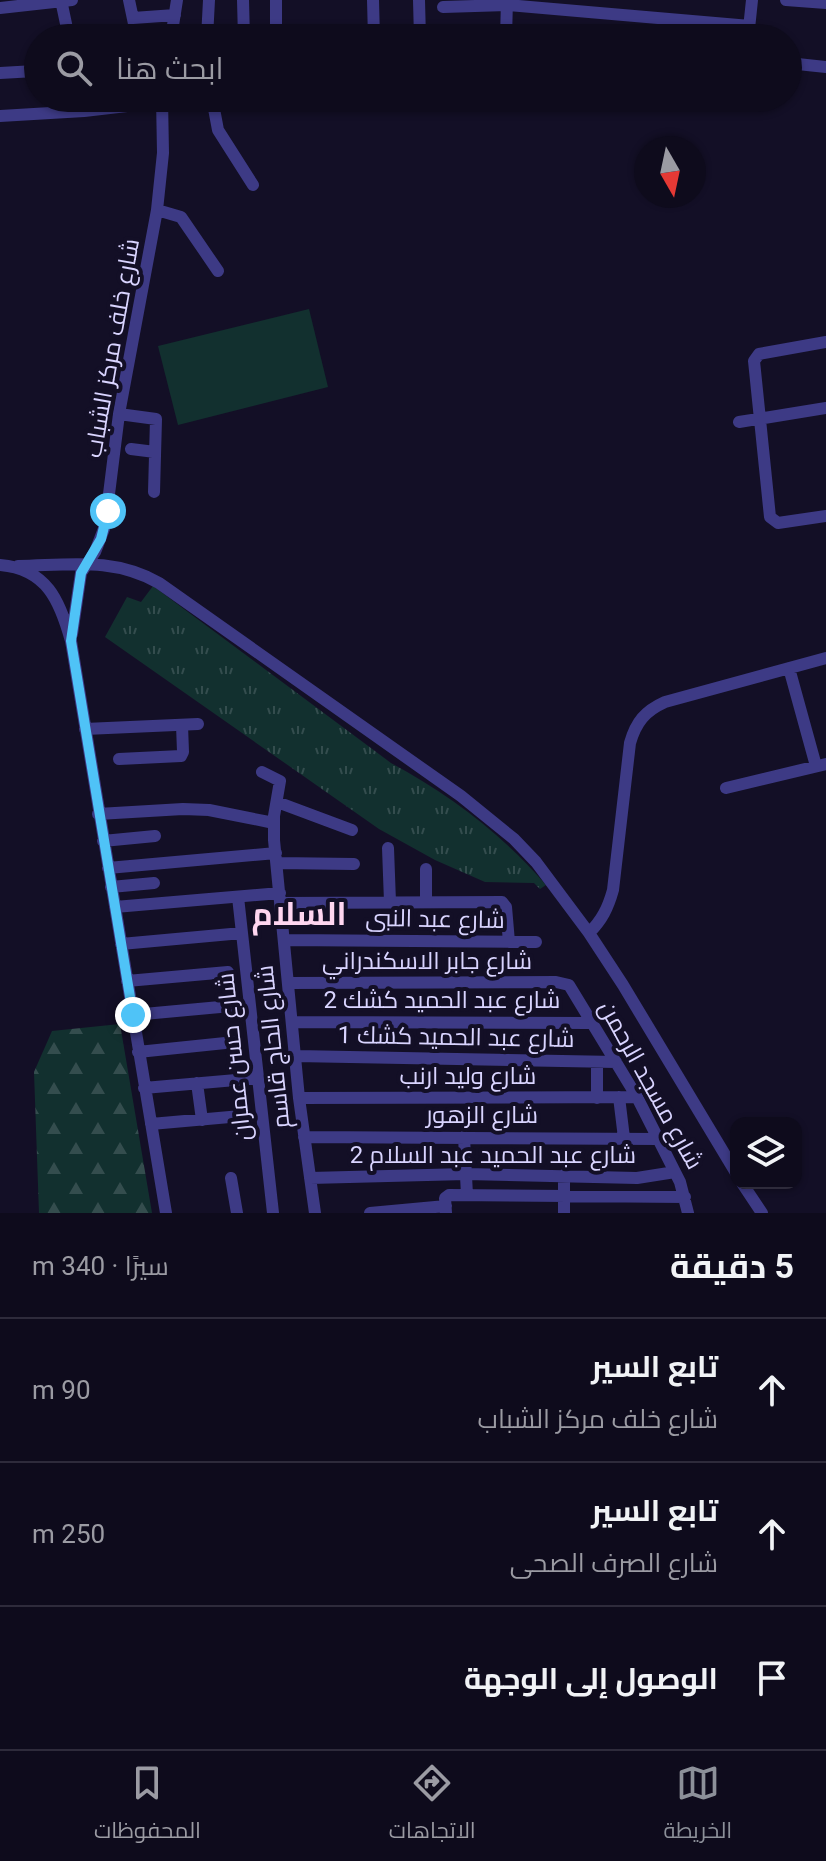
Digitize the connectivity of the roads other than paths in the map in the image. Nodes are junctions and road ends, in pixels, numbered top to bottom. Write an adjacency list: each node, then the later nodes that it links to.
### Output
1 (65, 0): 14 (street); 17 (street)
2 (129, 0): 16 (street)
3 (177, 0): 15 (street)
4 (209, 0): 20 (street)
5 (243, 0): 21 (street)
6 (276, 0): 22 (street)
7 (373, 0): 23 (street)
8 (419, 0): 24 (street)
9 (752, 0): 27 (street)
10 (786, 0): 12 (street)
11 (507, 2): 13 (street); 25 (street); 26 (street)
12 (826, 3)
13 (443, 7)
14 (0, 8)
15 (175, 15): 16 (street); 19 (street)
16 (133, 18): 18 (street)
17 (68, 24)
18 (134, 24)
19 (173, 24)
20 (208, 24)
21 (244, 24)
22 (276, 24)
23 (374, 24)
24 (420, 24)
25 (506, 24)
26 (684, 24)
27 (750, 24)
28 (802, 64): 29 (street)
29 (826, 67)
30 (24, 72): 31 (street)
31 (0, 73)
32 (27, 112): 35 (street)
33 (157, 112): 37 (street, شارع خلف مركز الشباب)
34 (215, 112): 36 (street)
35 (0, 116)
36 (253, 185)
37 (157, 210): 38 (street); 41 (street, شارع خلف مركز الشباب)
38 (218, 271)
39 (826, 342): 42 (street)
40 (826, 408): 42 (street)
41 (119, 414): 45 (street); 48 (street, شارع خلف مركز الشباب)
42 (759, 418): 43 (street); 47 (street)
43 (739, 422)
44 (131, 449): 45 (street)
45 (155, 452): 46 (street)
46 (154, 492)
47 (826, 516)
48 (87, 564): 50 (street); 51 (street, شارع خلف مركز الشباب); 80 (street)
49 (0, 565): 50 (street)
50 (18, 566): 51 (street)
51 (71, 641): 56 (street)
52 (826, 658): 53 (street)
53 (789, 668): 58 (street); 80 (street)
54 (198, 724): 55 (street)
55 (182, 725): 56 (street); 57 (street)
56 (85, 729): 62 (street)
57 (119, 759)
58 (821, 765): 60 (street)
59 (262, 772): 61 (street, شارع الحاج قاسم)
60 (726, 788)
61 (277, 802): 63 (street, شارع الحاج قاسم); 64 (street)
62 (98, 814): 63 (street); 66 (street)
63 (274, 823): 68 (street, شارع الحاج قاسم)
64 (352, 830)
65 (155, 836): 66 (street)
66 (103, 841): 70 (street)
67 (388, 848): 76 (street)
68 (276, 858): 69 (street); 70 (street); 75 (street, شارع الحاج قاسم)
69 (354, 864)
70 (108, 868): 73 (street)
71 (426, 869): 77 (street)
72 (154, 883): 73 (street)
73 (111, 887): 78 (street)
74 (238, 897): 75 (street); 78 (street); 79 (street, شارع حسن عمران)
75 (281, 898): 76 (street); 81 (street, شارع الحاج قاسم)
76 (390, 902): 77 (street)
77 (426, 902): 82 (street)
78 (115, 907): 84 (street)
79 (242, 933): 84 (street); 98 (street, شارع حسن عمران)
80 (589, 933): 112 (street)
81 (285, 940): 82 (street, شارع عبد النبى); 87 (street, شارع الحاج قاسم)
82 (509, 942): 83 (street, شارع عبد النبى)
83 (536, 942)
84 (121, 944): 86 (street)
85 (228, 972): 86 (street)
86 (127, 981): 90 (street)
87 (289, 983): 88 (street, شارع جابر الاسكندراني); 91 (street, شارع الحاج قاسم)
88 (565, 983): 92 (street, شارع مسجد الرحمن)
89 (231, 1006): 90 (street)
90 (133, 1015): 94 (street)
91 (292, 1022): 92 (street, شارع عبد الحميد كشك 2); 95 (street, شارع الحاج قاسم)
92 (592, 1023): 97 (street, شارع مسجد الرحمن)
93 (235, 1042): 94 (street)
94 (138, 1052): 100 (street)
95 (296, 1056): 96 (street, شارع عبد الحميد كشك 1); 103 (street, شارع الحاج قاسم)
96 (597, 1062): 97 (street, شارع عبد الحميد كشك 1); 104 (street)
97 (616, 1062): 102 (street, شارع مسجد الرحمن)
98 (258, 1078): 99 (street); 125 (street, شارع حسن عمران)
99 (197, 1083): 100 (street); 106 (street)
100 (144, 1088): 107 (street)
101 (619, 1097): 102 (street, شارع وليد ارنب); 104 (street, شارع وليد ارنب); 110 (street)
102 (637, 1097): 111 (street, شارع مسجد الرحمن)
103 (299, 1098): 104 (street, شارع وليد ارنب); 108 (street, شارع الحاج قاسم)
104 (597, 1098)
105 (241, 1116): 106 (street)
106 (202, 1120): 107 (street)
107 (151, 1124): 123 (street)
108 (304, 1137): 109 (street, شارع الزهور); 117 (street, شارع الحاج قاسم)
109 (464, 1137): 110 (street, شارع الزهور); 114 (street)
110 (624, 1138): 111 (street, شارع الزهور)
111 (659, 1139): 113 (street, شارع مسجد الرحمن)
112 (730, 1163)
113 (675, 1172): 115 (street, شارع عبد الحميد عبد السلام 2); 121 (street, شارع مسجد الرحمن)
114 (466, 1174): 115 (street, شارع عبد الحميد عبد السلام 2); 117 (street, شارع عبد الحميد عبد السلام 2); 119 (street)
115 (564, 1175): 120 (street)
116 (231, 1178): 124 (street)
117 (310, 1178): 126 (street, شارع الحاج قاسم)
118 (746, 1189): 130 (street)
119 (467, 1195): 120 (street); 122 (street)
120 (564, 1196): 121 (street); 128 (street)
121 (685, 1197): 129 (street, شارع مسجد الرحمن)
122 (446, 1205): 127 (street)
123 (166, 1213)
124 (237, 1213)
125 (273, 1213)
126 (315, 1213)
127 (370, 1213)
128 (564, 1213)
129 (688, 1213)
130 (762, 1213)

